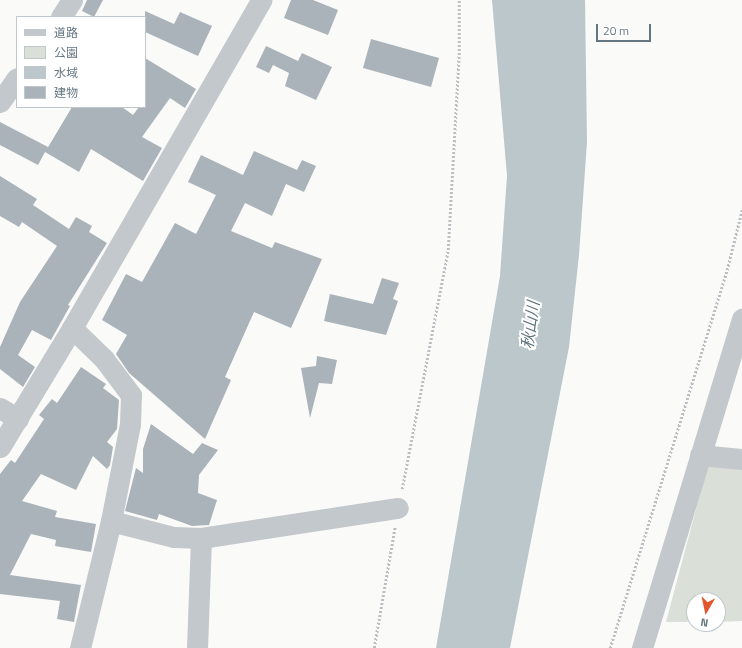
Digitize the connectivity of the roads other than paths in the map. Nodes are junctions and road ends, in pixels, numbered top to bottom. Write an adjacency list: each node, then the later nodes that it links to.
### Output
1 (72, 0): 3 (street)
2 (253, 3): 7 (street)
3 (62, 16)
4 (16, 79): 5 (street)
5 (0, 102)
6 (742, 320): 11 (street)
7 (72, 328): 9 (street); 14 (street)
8 (0, 408): 9 (street)
9 (18, 419): 10 (street)
10 (0, 447)
11 (700, 455): 12 (street); 18 (street)
12 (742, 459)
13 (398, 508): 15 (street)
14 (111, 521): 15 (street); 16 (street)
15 (201, 538): 17 (street)
16 (80, 648)
17 (197, 648)
18 (642, 648)

